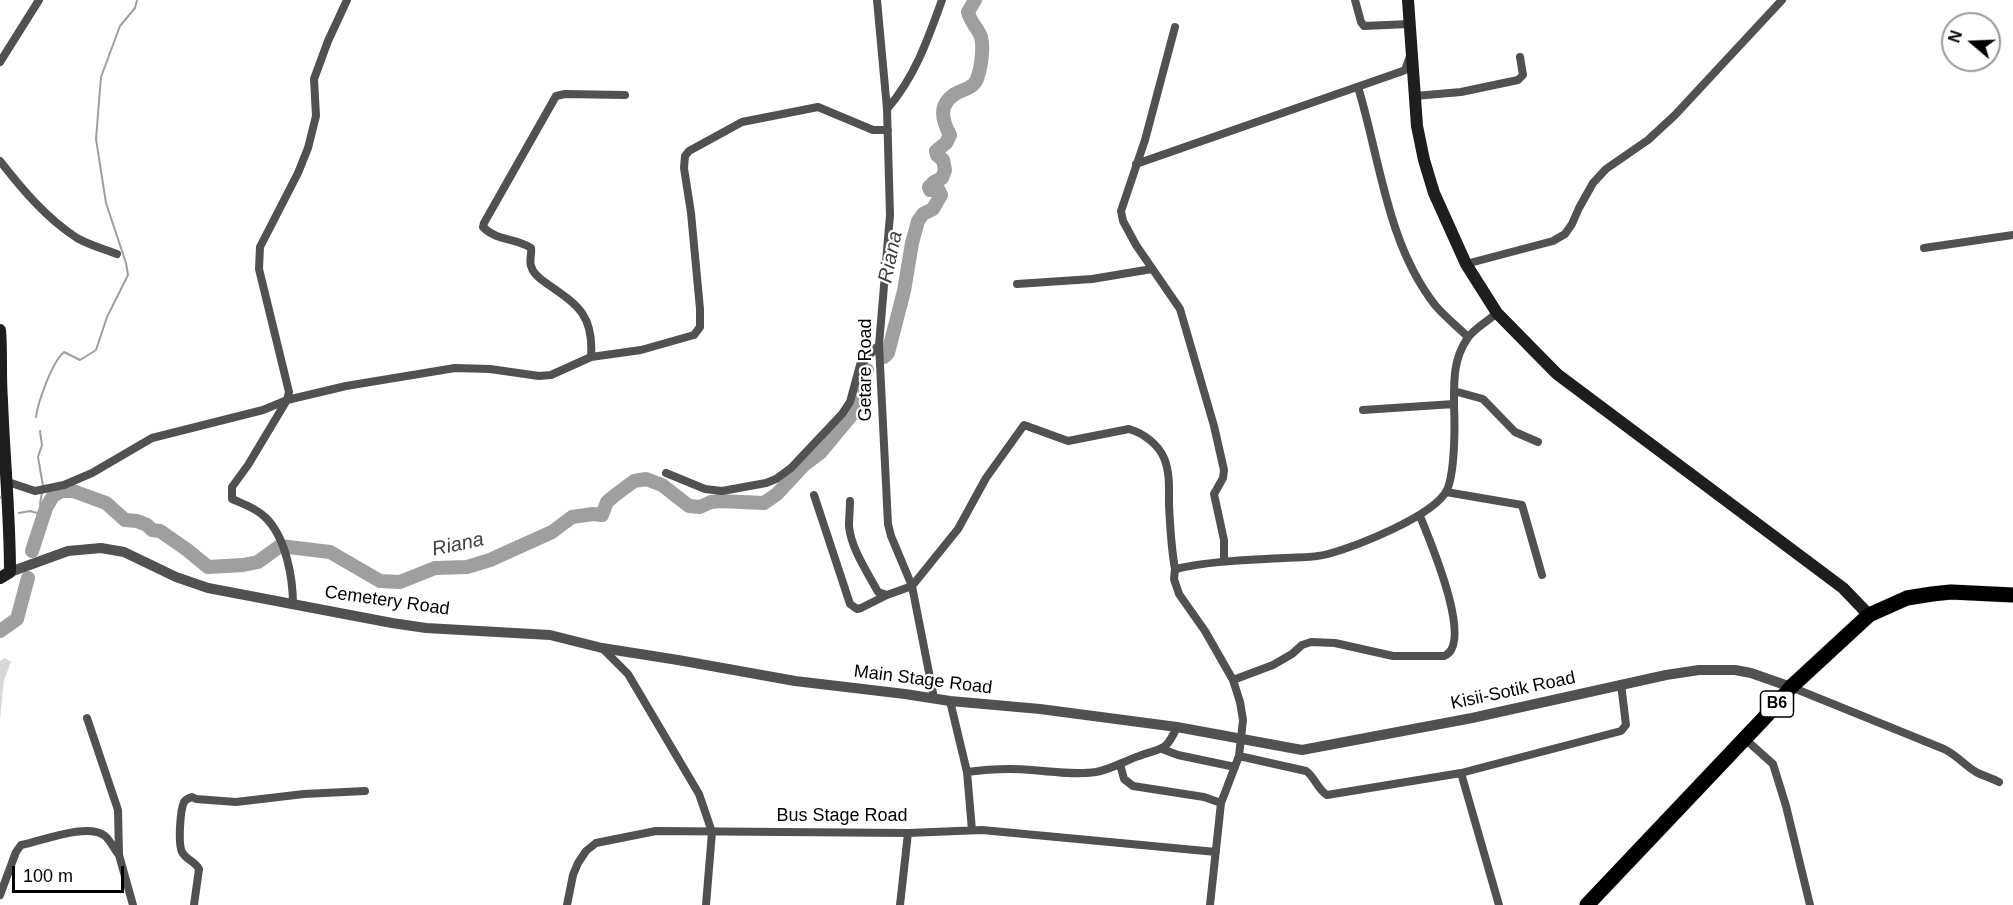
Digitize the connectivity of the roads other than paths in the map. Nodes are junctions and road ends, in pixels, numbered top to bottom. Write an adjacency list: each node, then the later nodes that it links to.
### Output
1 (39, 0): 12 (street)
2 (347, 0): 32 (street)
3 (877, 0): 16 (street, Getare Road)
4 (942, 0): 16 (street)
5 (1355, 0): 8 (street)
6 (1408, 0): 8 (main road)
7 (1782, 0): 23 (street)
8 (1409, 24): 10 (main road)
9 (1175, 27): 19 (street)
10 (1411, 55): 13 (street); 15 (main road)
11 (1520, 57): 15 (street)
12 (0, 62)
13 (1358, 87): 19 (street); 28 (street)
14 (625, 95): 30 (street)
15 (1414, 96): 23 (main road)
16 (887, 109): 17 (street, Getare Road)
17 (888, 130): 29 (street, Getare Road); 30 (street)
18 (0, 161): 22 (street)
19 (1136, 164): 24 (street)
20 (2013, 236): 21 (street)
21 (1924, 248)
22 (117, 254)
23 (1466, 264): 26 (main road)
24 (1152, 268): 25 (street); 43 (street)
25 (1017, 284)
26 (1497, 313): 28 (street); 51 (main road)
27 (0, 330): 35 (main road)
28 (1468, 337): 31 (street)
29 (879, 345): 37 (street); 47 (street, Getare Road)
30 (591, 357): 32 (street)
31 (1454, 391): 33 (street); 36 (street)
32 (287, 400): 38 (street); 50 (street)
33 (1454, 404): 34 (street); 39 (street)
34 (1363, 410)
35 (2, 421): 38 (main road)
36 (1538, 442)
37 (666, 473)
38 (8, 482): 45 (main road)
39 (1446, 492): 42 (street); 46 (street)
40 (814, 495): 48 (street)
41 (850, 501): 48 (street)
42 (1420, 516): 43 (street); 53 (street)
43 (1224, 561): 44 (street)
44 (1175, 569): 47 (street); 53 (street)
45 (5, 575): 50 (street, Cemetery Road)
46 (1542, 575)
47 (912, 586): 48 (street); 56 (street, Getare Road)
48 (887, 595)
49 (2013, 595): 51 (highway, B6)
50 (293, 605): 52 (street, Cemetery Road)
51 (1869, 615): 55 (highway, B6)
52 (602, 648): 56 (street, Main Stage Road); 72 (street)
53 (1233, 680): 61 (street)
54 (1621, 684): 55 (street, Kisii-Sotik Road); 61 (street, Kisii-Sotik Road); 67 (street)
55 (1791, 687): 60 (highway, B6); 68 (street)
56 (934, 698): 57 (street, Main Stage Road)
57 (951, 701): 59 (street, Main Stage Road); 66 (street)
58 (87, 718): 75 (street)
59 (1177, 728): 61 (street, Main Stage Road); 62 (street)
60 (1744, 739): 84 (highway, B6); 85 (street)
61 (1240, 740): 63 (street)
62 (1162, 749): 64 (street); 65 (street)
63 (1239, 756): 65 (street); 67 (street)
64 (1120, 764): 66 (street); 70 (street)
65 (1235, 766): 70 (street)
66 (968, 772): 71 (street)
67 (1461, 773): 83 (street)
68 (1999, 782)
69 (365, 791): 78 (street)
70 (1221, 803): 74 (street)
71 (972, 830): 73 (street, Bus Stage Road); 74 (street, Bus Stage Road)
72 (712, 832): 73 (street, Bus Stage Road); 79 (street, Bus Stage Road); 80 (street)
73 (908, 833): 81 (street)
74 (1216, 852): 82 (street)
75 (119, 855): 76 (street); 77 (street)
76 (0, 895)
77 (133, 905)
78 (194, 905)
79 (567, 905)
80 (706, 905)
81 (900, 905)
82 (1210, 905)
83 (1499, 905)
84 (1587, 905)
85 (1810, 905)

